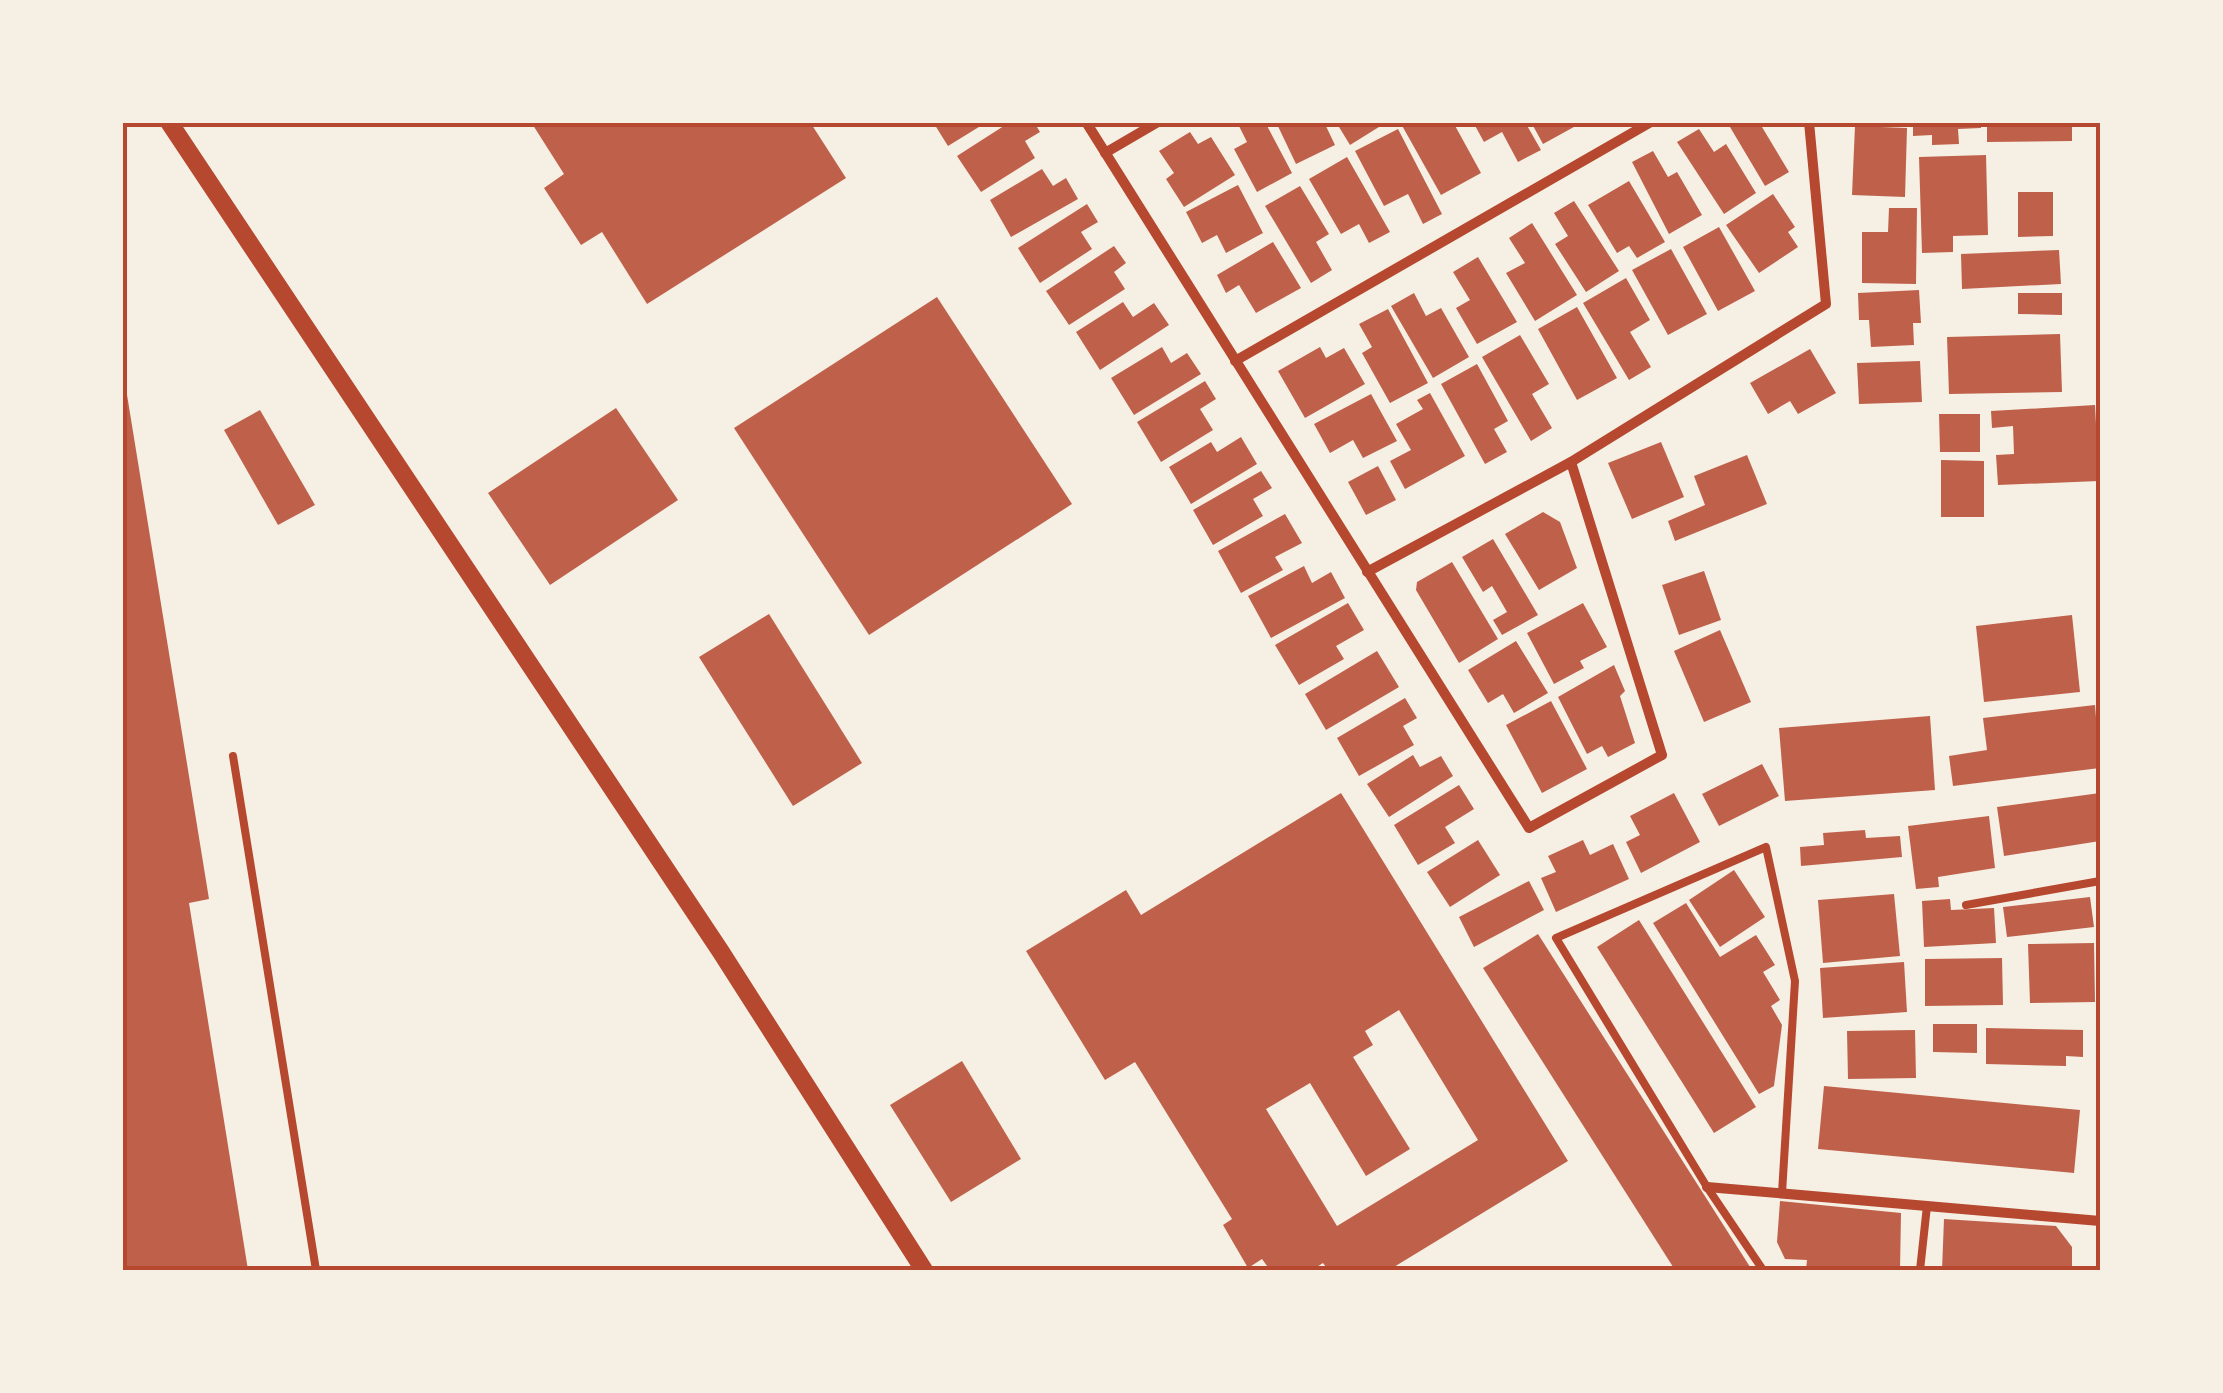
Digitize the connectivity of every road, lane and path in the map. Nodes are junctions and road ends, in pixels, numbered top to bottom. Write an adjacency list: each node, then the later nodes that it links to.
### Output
1 (169, 122): 18 (street)
2 (1086, 122): 6 (street)
3 (1158, 122): 6 (street)
4 (1651, 122): 7 (street)
5 (1809, 122): 8 (street)
6 (1105, 153): 7 (street)
7 (1236, 361): 9 (street)
8 (1572, 462): 9 (street); 9 (street)
9 (1367, 572)
10 (233, 756): 17 (lane)
11 (2100, 881): 12 (lane)
12 (1966, 905)
13 (1707, 1187): 14 (street); 14 (lane); 19 (lane)
14 (1782, 1193): 15 (street)
15 (1927, 1206): 16 (street); 20 (lane)
16 (2100, 1222)
17 (316, 1270)
18 (924, 1270)
19 (1763, 1270)
20 (1920, 1270)

